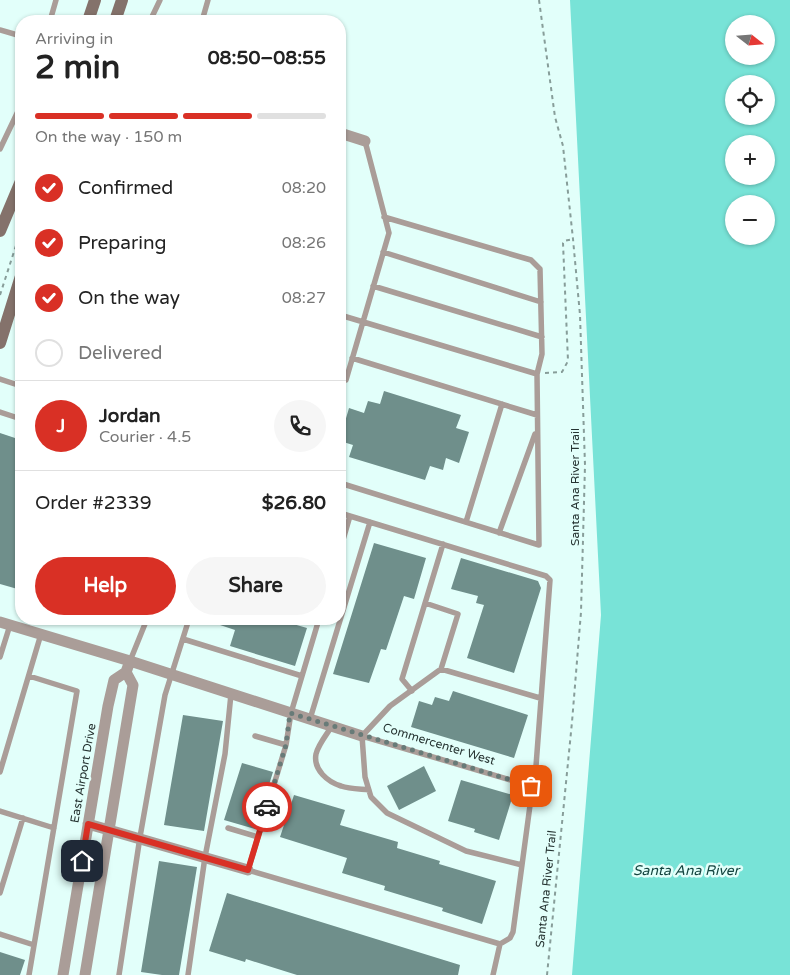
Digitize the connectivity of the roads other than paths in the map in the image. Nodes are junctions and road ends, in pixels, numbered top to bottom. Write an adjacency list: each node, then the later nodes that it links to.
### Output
1 (56, 0): 6 (lane)
2 (95, 0): 7 (main road)
3 (122, 0): 8 (main road)
4 (160, 0): 9 (lane)
5 (208, 0): 10 (lane)
6 (52, 15)
7 (90, 15)
8 (117, 15)
9 (153, 15)
10 (204, 15)
11 (0, 30): 12 (lane)
12 (15, 34)
13 (15, 118): 16 (lane)
14 (346, 136): 15 (street)
15 (365, 142): 18 (lane)
16 (0, 149)
17 (15, 195): 19 (main road)
18 (384, 217): 20 (lane); 23 (lane)
19 (0, 231)
20 (383, 252): 21 (lane); 23 (lane)
21 (373, 286): 25 (lane); 26 (lane)
22 (15, 295): 27 (main road)
23 (541, 302): 26 (lane)
24 (346, 316): 25 (lane)
25 (363, 321): 28 (lane); 29 (lane)
26 (542, 338): 29 (lane)
27 (0, 343)
28 (352, 358): 31 (lane); 33 (lane)
29 (537, 374): 35 (lane)
30 (0, 379): 32 (lane)
31 (346, 380)
32 (15, 384)
33 (502, 404): 35 (lane); 42 (lane)
34 (0, 412): 36 (lane)
35 (537, 414): 37 (lane)
36 (15, 417)
37 (537, 430): 44 (lane); 44 (lane)
38 (346, 485): 42 (lane)
39 (346, 515): 40 (lane)
40 (350, 516): 41 (lane); 43 (lane)
41 (370, 522): 45 (lane); 46 (lane)
42 (466, 522): 44 (lane)
43 (346, 530)
44 (499, 533)
45 (443, 544): 47 (lane); 63 (lane)
46 (346, 601)
47 (425, 603): 57 (lane); 61 (lane)
48 (5, 624): 53 (street, Commercenter West); 55 (lane)
49 (145, 625): 56 (lane)
50 (187, 625): 54 (lane)
51 (318, 625): 60 (lane)
52 (339, 625): 65 (lane)
53 (41, 634): 56 (street, Commercenter West); 59 (lane)
54 (183, 639): 58 (lane); 60 (lane)
55 (0, 657)
56 (128, 667): 58 (street, Commercenter West); 75 (street, East Airport Drive); 78 (street)
57 (441, 669): 61 (lane); 63 (lane)
58 (171, 674): 62 (street, Commercenter West); 80 (lane)
59 (29, 676): 70 (lane); 76 (lane)
60 (302, 676): 64 (lane)
61 (412, 690): 68 (lane)
62 (231, 694): 64 (street, Commercenter West); 81 (lane)
63 (540, 698): 71 (lane)
64 (290, 713): 65 (street, Commercenter West); 69 (lane)
65 (310, 719): 66 (street, Commercenter West)
66 (332, 726): 68 (street, Commercenter West); 72 (lane)
67 (255, 736): 69 (lane)
68 (362, 736): 71 (lane, Commercenter West); 72 (lane)
69 (286, 745): 79 (lane)
70 (0, 772)
71 (531, 786): 82 (lane)
72 (369, 790): 82 (lane)
73 (0, 811): 74 (lane)
74 (23, 818): 76 (lane); 84 (lane)
75 (88, 824): 78 (street); 89 (street, East Airport Drive)
76 (54, 828): 87 (lane)
77 (228, 828): 79 (lane)
78 (109, 829): 80 (street); 90 (street)
79 (258, 837): 83 (lane)
80 (140, 838): 81 (street); 91 (lane)
81 (205, 857): 83 (street); 92 (lane)
82 (522, 865): 86 (lane)
83 (248, 870): 86 (lane)
84 (0, 893)
85 (0, 934): 87 (lane)
86 (500, 944): 93 (lane)
87 (34, 945): 88 (lane)
88 (30, 975)
89 (63, 975)
90 (85, 975)
91 (119, 975)
92 (188, 975)
93 (493, 975)

